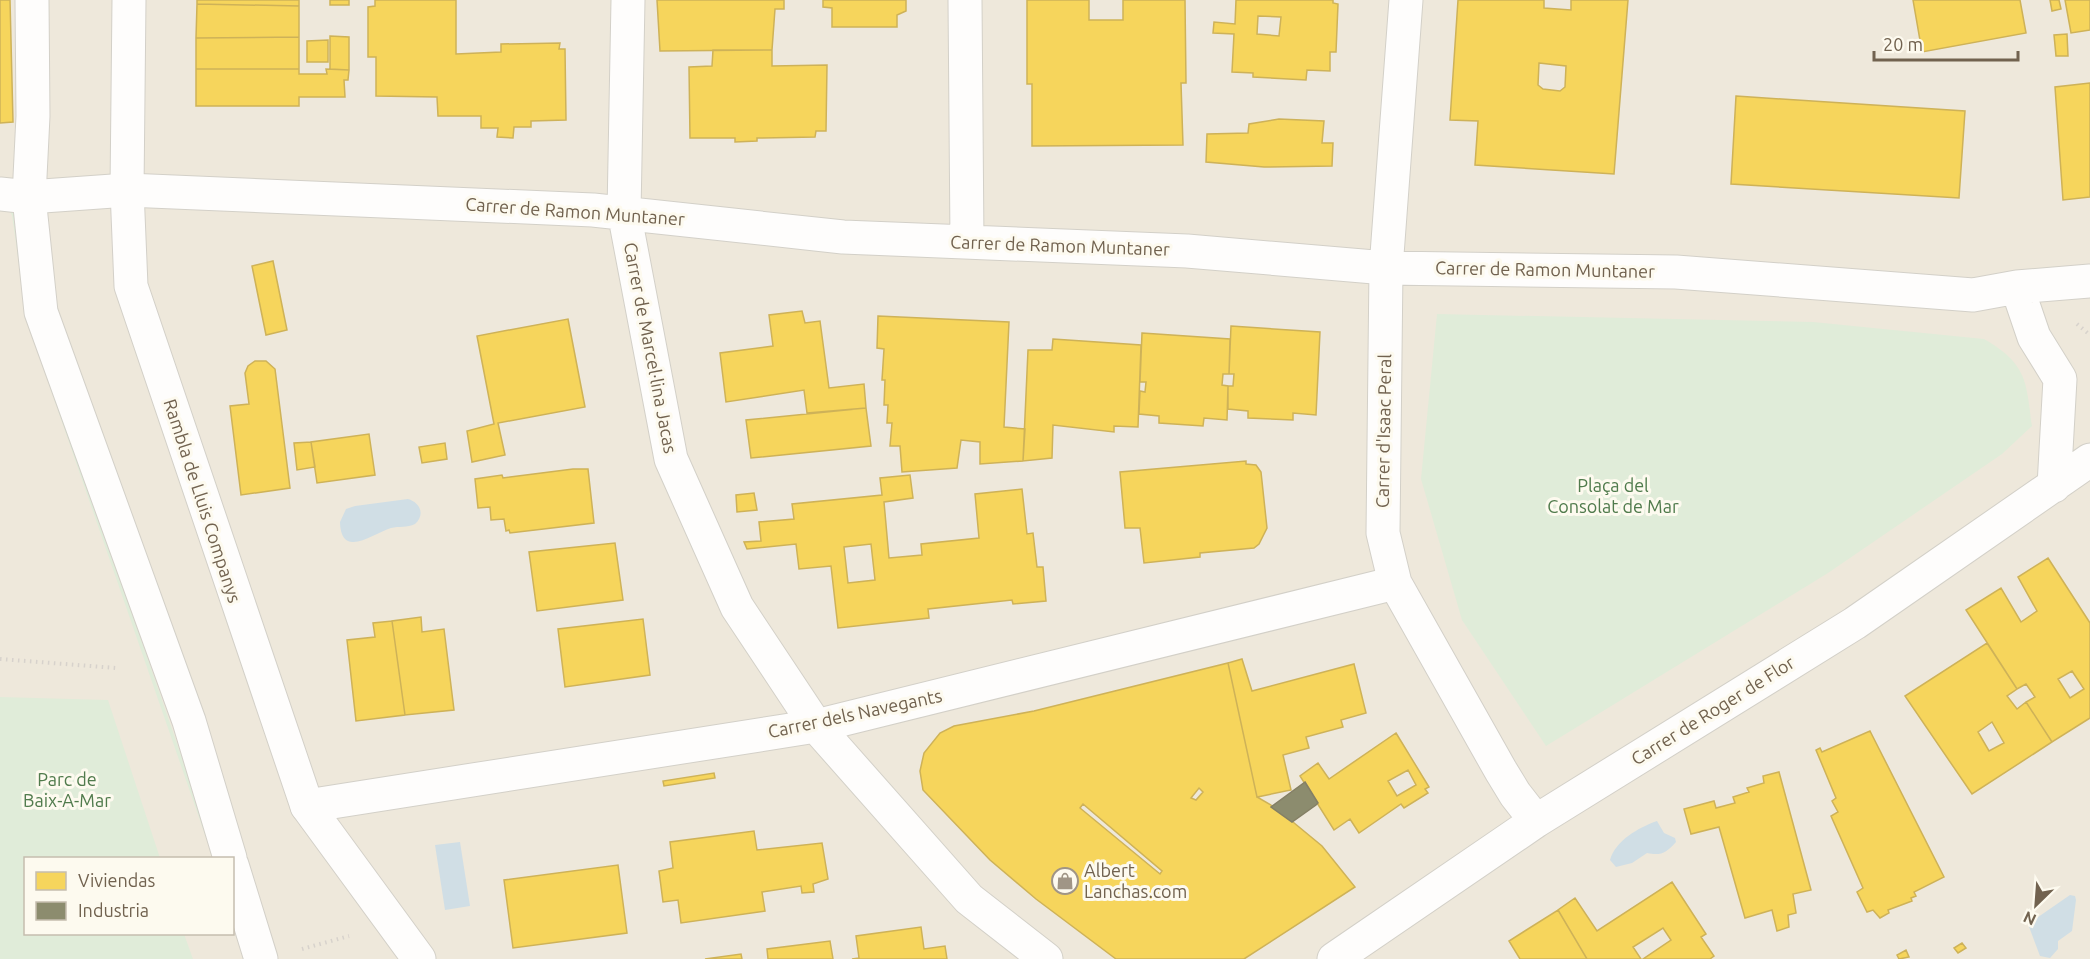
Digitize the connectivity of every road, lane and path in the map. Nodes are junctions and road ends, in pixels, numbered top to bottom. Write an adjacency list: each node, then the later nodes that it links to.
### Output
1 (32, 0): 7 (street)
2 (129, 0): 6 (street, Rambla de Lluis Companys)
3 (628, 0): 8 (street, Carrer de Marcel·lina Jacas)
4 (966, 0): 9 (street)
5 (1406, 0): 10 (street, Carrer d'Isaac Peral)
6 (127, 190): 7 (street, Carrer de Ramon Muntaner); 8 (street, Carrer de Ramon Muntaner); 19 (street, Rambla de Lluis Companys)
7 (14, 195): 21 (street)
8 (624, 212): 9 (street, Carrer de Ramon Muntaner); 18 (street, Carrer de Marcel·lina Jacas)
9 (967, 242): 10 (street, Carrer de Ramon Muntaner)
10 (1386, 268): 12 (street, Carrer de Ramon Muntaner); 15 (street, Carrer d'Isaac Peral)
11 (2090, 281): 12 (street, Carrer de Ramon Muntaner)
12 (2017, 287): 14 (street)
13 (2090, 460): 14 (street, Carrer de Roger de Flor)
14 (2054, 486): 20 (street, Carrer de Roger de Flor)
15 (1395, 583): 18 (street, Carrer dels Navegants); 20 (street, Carrer d'Isaac Peral)
16 (0, 659): 17 (path)
17 (116, 668)
18 (816, 726): 19 (street, Carrer dels Navegants); 25 (street, Carrer de Marcel·lina Jacas)
19 (307, 806): 24 (street, Rambla de Lluis Companys)
20 (1536, 821): 26 (street, Carrer de Roger de Flor)
21 (231, 857)
22 (234, 871): 23 (street)
23 (261, 959)
24 (419, 959)
25 (1046, 959)
26 (1334, 959)

